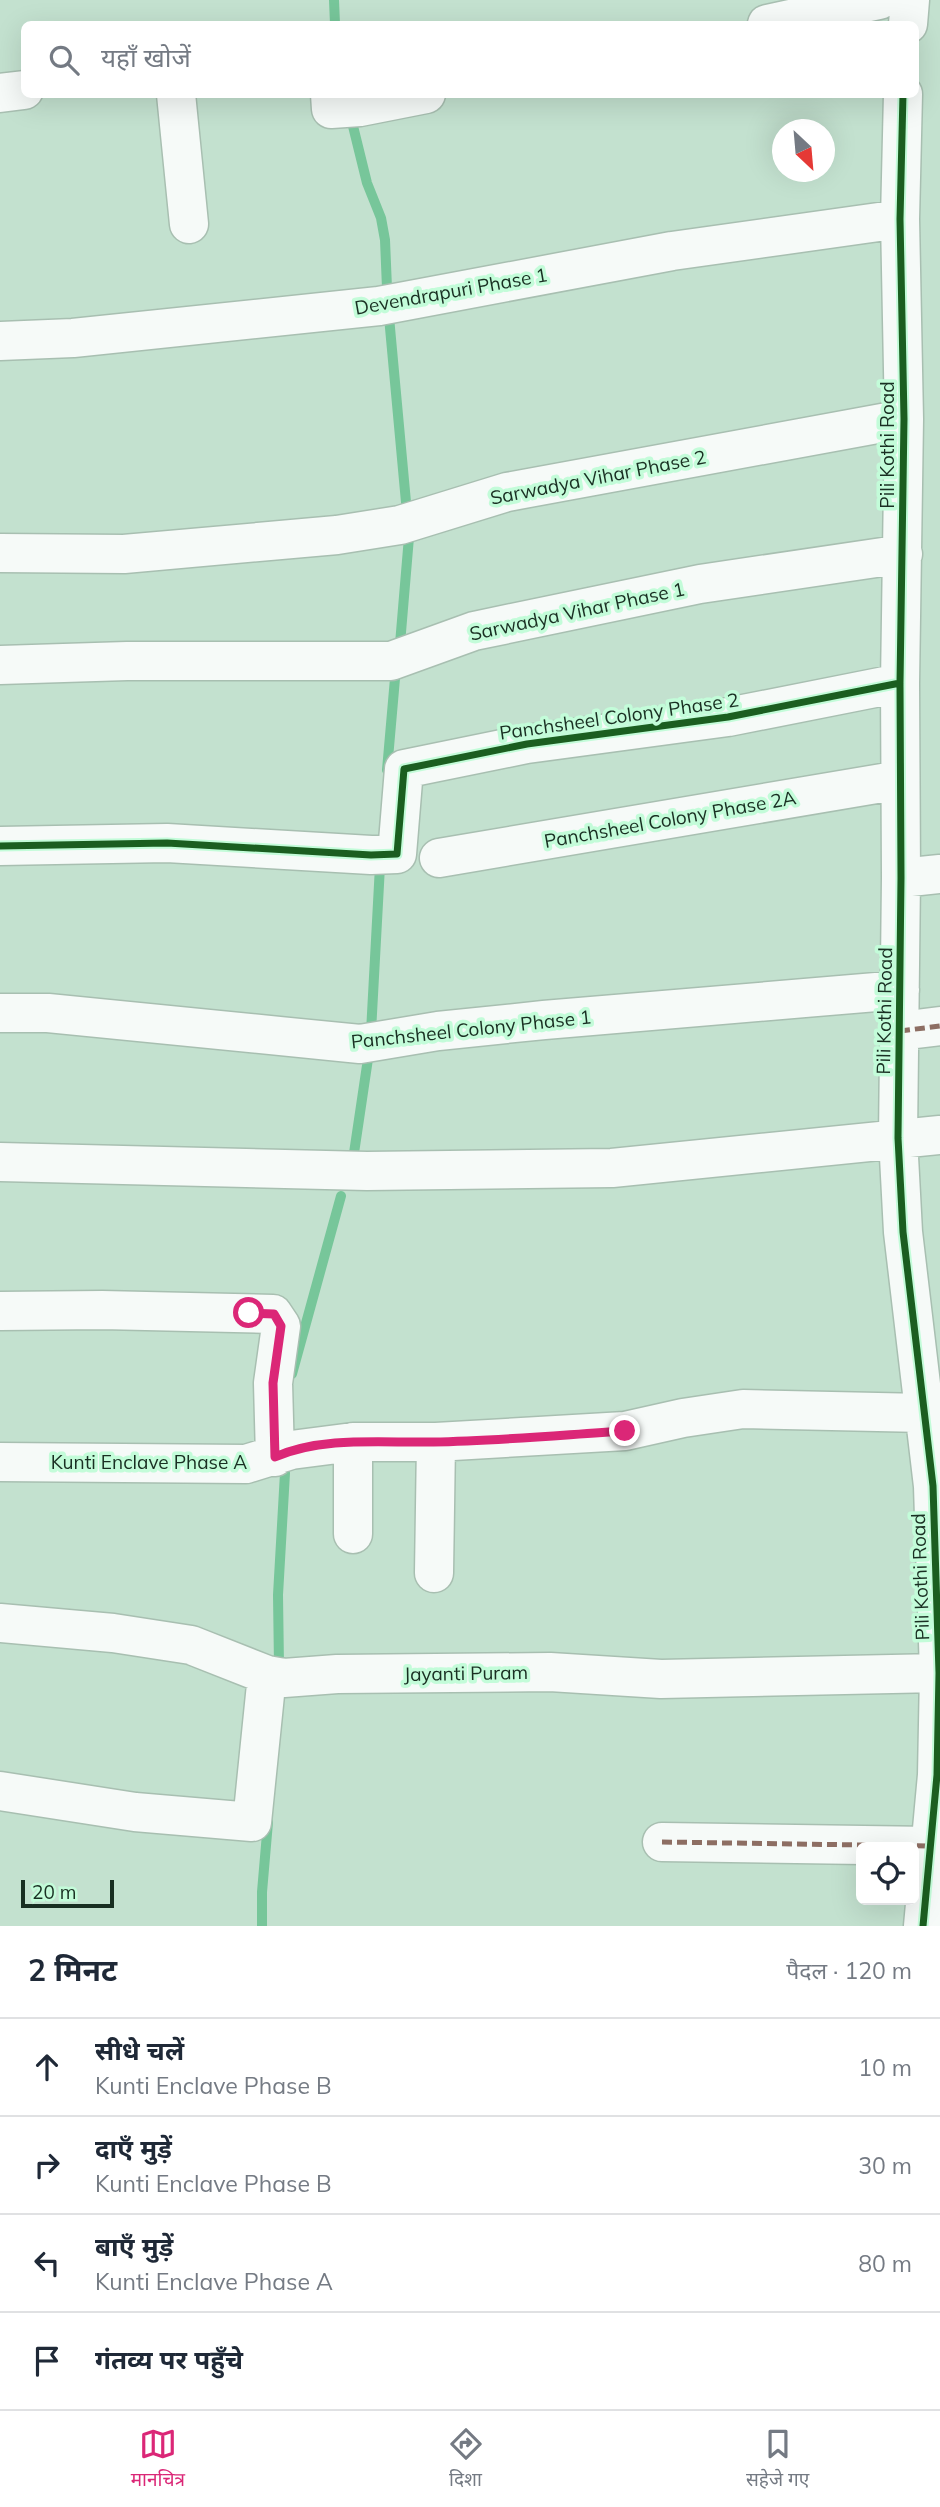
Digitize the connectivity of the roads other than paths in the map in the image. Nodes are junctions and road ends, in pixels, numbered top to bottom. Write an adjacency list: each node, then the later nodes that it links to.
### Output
1 (878, 0): 3 (street)
2 (911, 0): 4 (street)
3 (781, 21)
4 (908, 21)
5 (21, 90): 6 (street)
6 (0, 93)
7 (176, 98): 12 (street)
8 (330, 98): 9 (street)
9 (406, 98)
10 (903, 98): 11 (street, Pili Kothi Road)
11 (900, 219): 13 (street, Devendrapuri Phase 1); 14 (street, Pili Kothi Road)
12 (189, 224)
13 (0, 341)
14 (904, 419): 15 (street, Sarwadya Vihar Phase 2); 16 (street, Pili Kothi Road)
15 (0, 552)
16 (903, 554): 17 (street, Sarwadya Vihar Phase 1); 18 (street, Pili Kothi Road)
17 (0, 665)
18 (900, 683): 19 (street, Pili Kothi Road); 20 (street, Panchsheel Colony Phase 2)
19 (900, 780): 21 (street, Panchsheel Colony Phase 2A); 23 (street, Pili Kothi Road)
20 (0, 846)
21 (439, 858)
22 (940, 874): 23 (street)
23 (901, 878): 24 (street, Pili Kothi Road)
24 (900, 990): 25 (street, Panchsheel Colony Phase 1); 27 (street, Pili Kothi Road)
25 (0, 1013)
26 (940, 1026): 27 (street)
27 (900, 1031): 29 (street, Pili Kothi Road)
28 (940, 1135): 29 (street)
29 (898, 1138): 30 (street); 32 (street, Pili Kothi Road)
30 (0, 1162)
31 (0, 1311): 36 (street)
32 (928, 1345): 33 (street, Pili Kothi Road)
33 (924, 1413): 35 (street, Kunti Enclave Phase A); 38 (street, Pili Kothi Road)
34 (353, 1442): 35 (street, Kunti Enclave Phase A); 36 (street, Kunti Enclave Phase A); 39 (street)
35 (436, 1442): 40 (street)
36 (275, 1457): 37 (street, Kunti Enclave Phase A)
37 (0, 1462)
38 (936, 1486): 42 (street, Pili Kothi Road)
39 (353, 1534)
40 (434, 1573)
41 (0, 1623): 43 (street, Jayanti Puram)
42 (939, 1673): 43 (street, Jayanti Puram); 46 (street, Pili Kothi Road)
43 (267, 1675): 44 (street)
44 (0, 1791)
45 (662, 1842): 46 (street)
46 (932, 1846): 47 (street, Pili Kothi Road)
47 (923, 1926)

